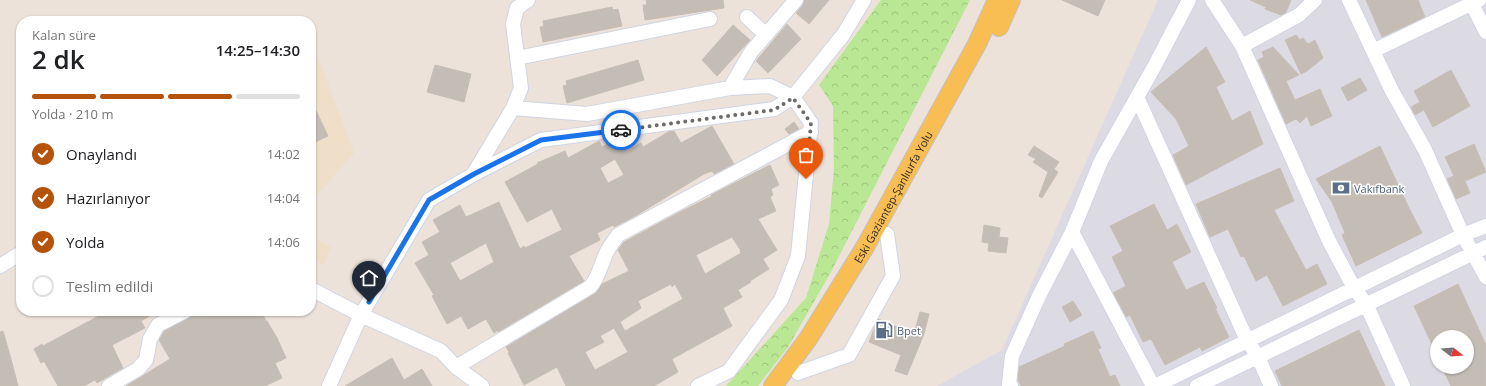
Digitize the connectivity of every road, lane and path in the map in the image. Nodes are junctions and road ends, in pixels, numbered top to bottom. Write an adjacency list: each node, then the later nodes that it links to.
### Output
1 (528, 0): 17 (street)
2 (796, 0): 14 (street)
3 (864, 0): 20 (street)
4 (997, 0): 45 (main road, Eski Gaziantep-Şanlıurfa Yolu)
5 (1011, 0): 26 (main road, Eski Gaziantep-Şanlıurfa Yolu)
6 (1189, 0): 19 (street)
7 (1212, 0): 15 (street)
8 (1315, 0): 15 (street)
9 (1349, 0): 16 (street)
10 (1474, 1): 13 (street); 16 (street)
11 (747, 17): 14 (street)
12 (710, 19): 17 (street)
13 (1486, 32)
14 (766, 34): 18 (street)
15 (1242, 46): 32 (street)
16 (1373, 51): 27 (street)
17 (517, 58): 21 (street)
18 (730, 88): 20 (street); 21 (street)
19 (1137, 96): 25 (street); 37 (street)
20 (793, 98): 22 (street); 23 (street)
21 (513, 108): 23 (street)
22 (810, 132): 39 (street); 44 (street)
23 (474, 174): 35 (street)
24 (1486, 226): 27 (street)
25 (1072, 232): 46 (street); 47 (street)
26 (887, 234): 40 (main road, Eski Gaziantep-Şanlıurfa Yolu); 40 (street)
27 (1463, 235): 28 (street); 32 (street)
28 (1480, 249): 31 (street); 34 (street)
29 (16, 256): 30 (street)
30 (0, 266)
31 (1486, 277)
32 (1354, 288): 34 (street); 37 (street)
33 (316, 292): 35 (street)
34 (1366, 304): 38 (street); 50 (street)
35 (361, 315): 39 (street); 42 (street)
36 (175, 316): 41 (street)
37 (1247, 340): 38 (street); 47 (street)
38 (1258, 358): 48 (street); 49 (street)
39 (456, 367): 43 (street)
40 (794, 379)
41 (109, 386)
42 (329, 386)
43 (482, 386)
44 (698, 386)
45 (773, 386)
46 (1010, 386)
47 (1154, 386)
48 (1197, 386)
49 (1271, 386)
50 (1403, 386)

